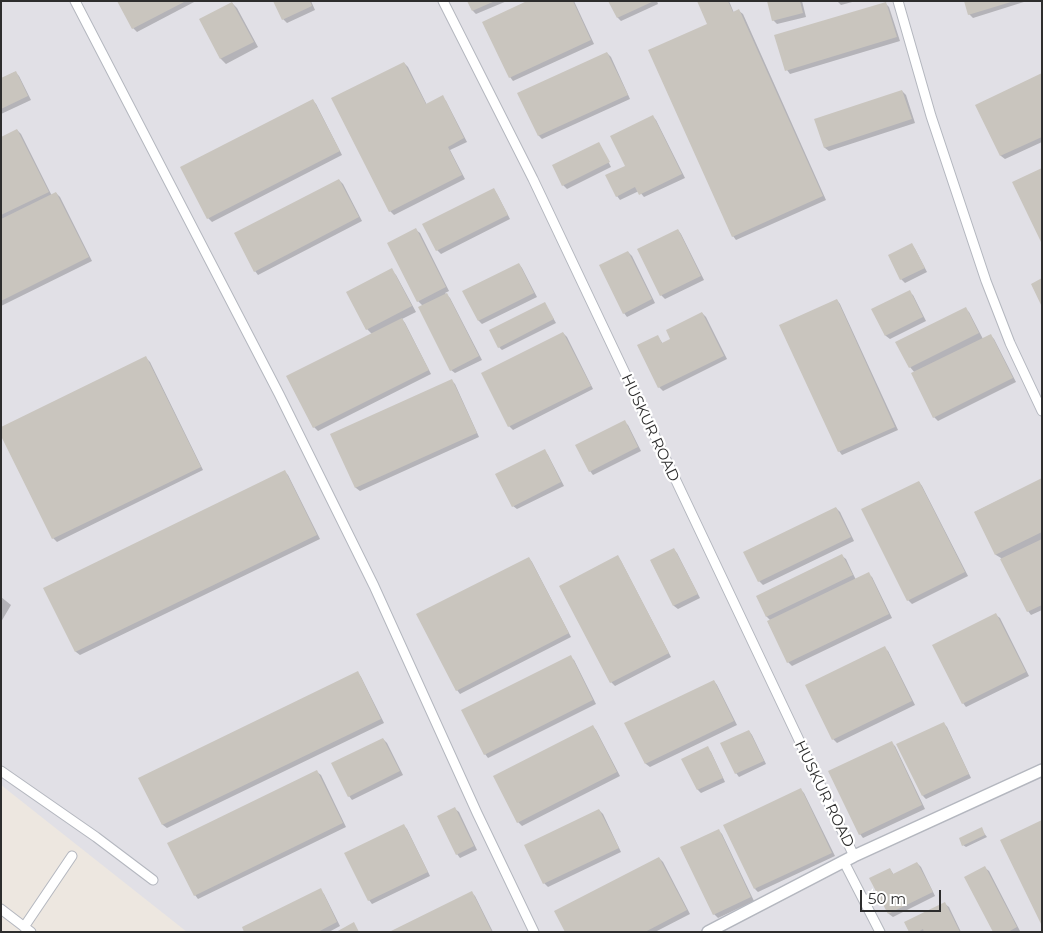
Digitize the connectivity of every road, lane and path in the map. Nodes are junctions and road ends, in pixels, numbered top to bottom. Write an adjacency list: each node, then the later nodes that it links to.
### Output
1 (75, 1): 12 (street)
2 (443, 1): 8 (street, HUSKUR ROAD)
3 (898, 1): 4 (street)
4 (1042, 411)
5 (1042, 770): 8 (street)
6 (1, 771): 9 (street)
7 (72, 856): 11 (street)
8 (849, 859): 13 (street); 14 (street, HUSKUR ROAD)
9 (153, 880)
10 (1, 909): 11 (street)
11 (27, 929)
12 (534, 932)
13 (708, 932)
14 (880, 932)

